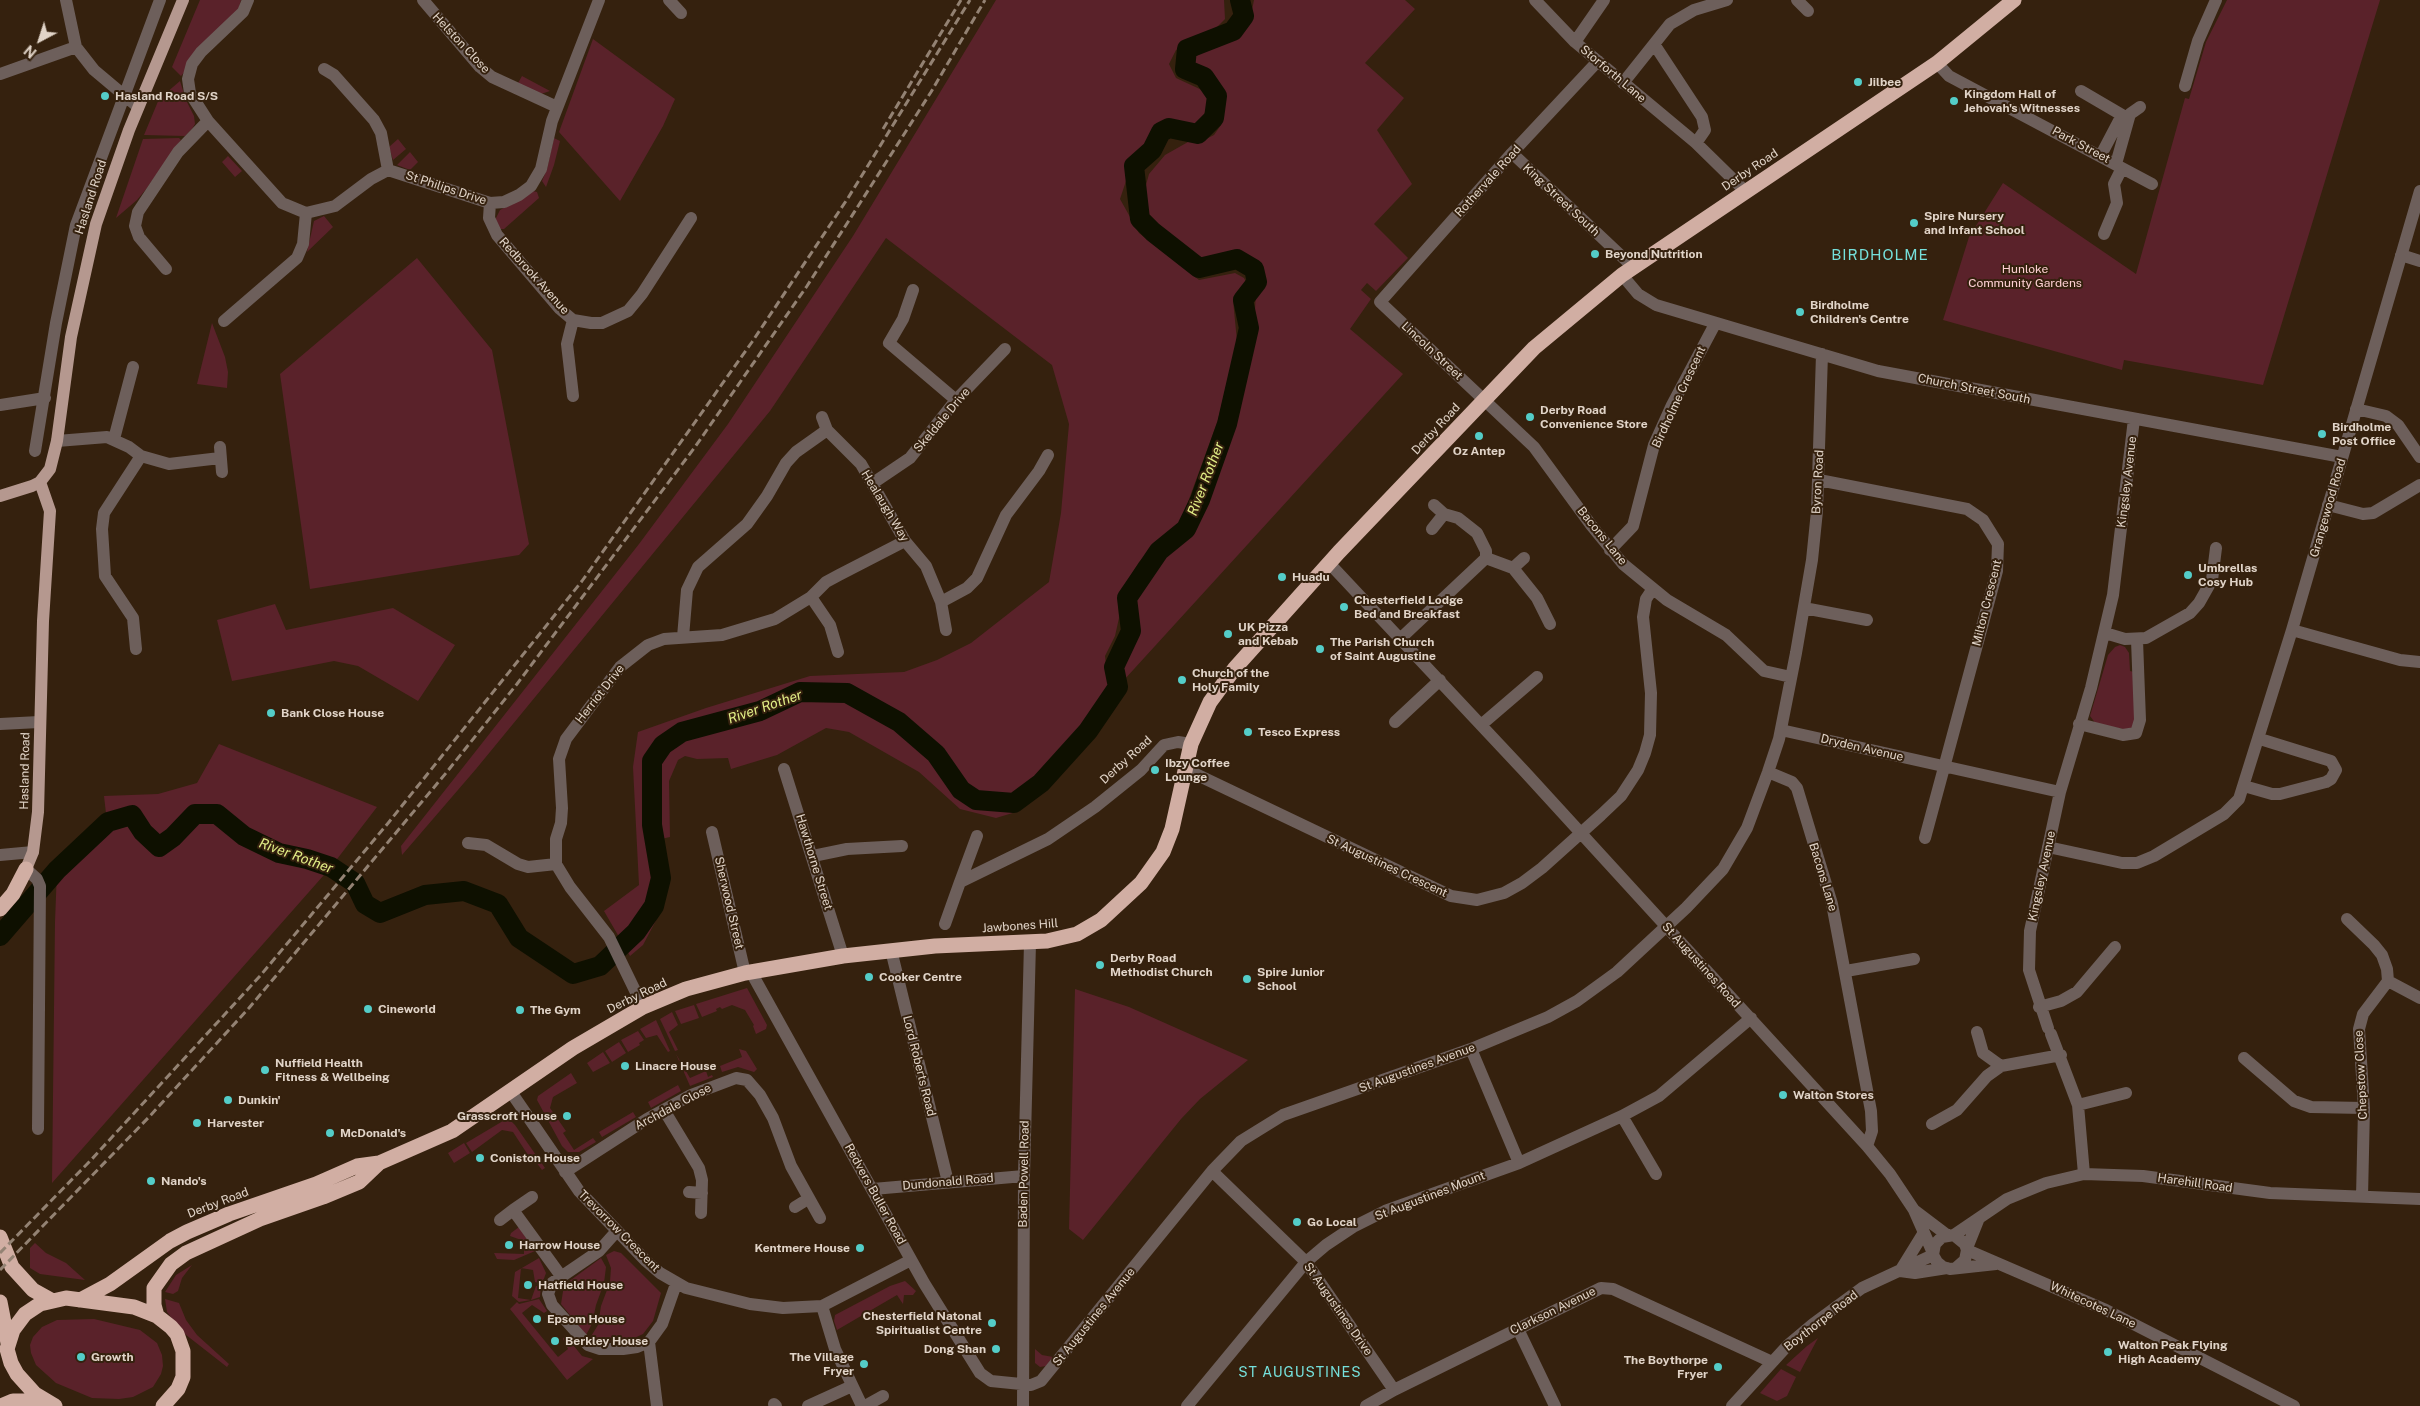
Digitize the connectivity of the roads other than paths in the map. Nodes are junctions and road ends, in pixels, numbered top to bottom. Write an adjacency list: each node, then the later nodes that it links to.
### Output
1 (66, 0): 17 (street)
2 (160, 0): 25 (street, Hasland Road)
3 (183, 0): 28 (main road, Hasland Road)
4 (248, 0): 29 (street)
5 (423, 0): 26 (street, Helston Close)
6 (599, 0): 26 (street, St Philips Drive)
7 (1535, 0): 15 (street, Storforth Lane)
8 (1604, 0): 15 (street)
9 (1727, 0): 16 (street)
10 (1789, 0): 11 (street)
11 (1796, 0): 14 (street)
12 (2014, 0): 19 (highway, Derby Road)
13 (2216, 0): 23 (street)
14 (1808, 11)
15 (1575, 42): 18 (street, Storforth Lane)
16 (1654, 44): 22 (street); 30 (street)
17 (76, 47): 21 (street); 25 (street)
18 (1598, 61): 22 (street, Storforth Lane); 31 (street, Rothervale Road)
19 (1937, 63): 32 (street, Park Street); 37 (highway, Derby Road)
20 (324, 69): 34 (street)
21 (0, 74)
22 (1623, 83): 30 (street, Storforth Lane)
23 (2185, 86)
24 (2081, 91): 32 (street)
25 (124, 97): 28 (street); 55 (street, Hasland Road)
26 (557, 107): 38 (street, St Philips Drive)
27 (2140, 107): 33 (street)
28 (138, 108): 61 (main road, Hasland Road)
29 (208, 121): 39 (street); 43 (street)
30 (1696, 143): 37 (street, Storforth Lane)
31 (1512, 154): 45 (street, King Street South); 47 (street, Rothervale Road)
32 (2101, 155): 33 (street, Park Street)
33 (2119, 166): 35 (street, Park Street); 41 (street, Park Street)
34 (388, 170): 38 (street, St Philips Drive); 39 (street, St Philips Drive)
35 (2152, 184)
36 (2420, 190): 42 (street, Grangewood Road)
37 (1745, 191): 45 (highway, Derby Road)
38 (490, 203): 48 (street, Redbrook Avenue)
39 (306, 212): 49 (street)
40 (691, 218): 48 (street, Redbrook Avenue)
41 (2104, 234)
42 (2401, 255): 44 (street); 59 (street, Grangewood Road)
43 (164, 261)
44 (2420, 261)
45 (1627, 271): 50 (street, Church Street South); 56 (highway, Derby Road)
46 (914, 290): 57 (street)
47 (1380, 302): 56 (street, Lincoln Street)
48 (573, 320): 54 (street, Redbrook Avenue)
49 (224, 321)
50 (1715, 324): 52 (street, Church Street South); 84 (street, Birdholme Crescent)
51 (1005, 349): 57 (street, Skeldale Drive)
52 (1822, 354): 63 (street, Church Street South); 73 (street, Byron Road)
53 (127, 374): 65 (street)
54 (576, 387)
55 (45, 398): 58 (street); 60 (street, Hasland Road)
56 (1484, 399): 84 (street, Bacons Lane); 87 (highway, Derby Road)
57 (956, 400): 75 (street, Skeldale Drive)
58 (0, 405)
59 (2356, 409): 70 (street, Grangewood Road); 71 (street)
60 (42, 412): 61 (street); 67 (street, Hasland Road)
61 (61, 413): 66 (main road, Hasland Road)
62 (822, 417): 64 (street, Healaugh Way)
63 (2134, 419): 70 (street, Church Street South); 97 (street, Kingsley Avenue)
64 (828, 430): 75 (street, Healaugh Way); 98 (street)
65 (114, 439): 66 (street); 69 (street)
66 (57, 441): 74 (main road, Hasland Road)
67 (36, 451)
68 (1048, 455): 91 (street)
69 (142, 456): 72 (street); 101 (street)
70 (2342, 457): 79 (street, Grangewood Road)
71 (2420, 457)
72 (222, 472)
73 (1819, 480): 92 (street, Byron Road); 115 (street, Milton Crescent)
74 (40, 482): 77 (main road); 107 (main road, Hasland Road)
75 (873, 483): 82 (street, Healaugh Way)
76 (2420, 485): 79 (street)
77 (0, 496)
78 (1434, 505): 80 (street)
79 (2328, 505): 96 (street, Grangewood Road)
80 (1444, 514): 81 (street); 85 (street)
81 (1432, 529)
82 (905, 541): 90 (street, Herriot Drive); 91 (street, Healaugh Way)
83 (2216, 548): 100 (street)
84 (1610, 550): 89 (street, Bacons Lane)
85 (1486, 558): 88 (street); 99 (street)
86 (1524, 558): 88 (street)
87 (1329, 563): 99 (street, St Augustines Road); 114 (highway, Derby Road)
88 (1513, 568): 94 (street)
89 (1652, 590): 105 (street, Bacons Lane); 122 (street, St Augustines Crescent)
90 (811, 597): 98 (street, Herriot Drive); 102 (street)
91 (940, 602): 95 (street, Healaugh Way)
92 (1804, 608): 93 (street); 105 (street, Byron Road)
93 (1867, 620)
94 (1550, 624)
95 (946, 630)
96 (2292, 630): 103 (street); 113 (street, Grangewood Road)
97 (2105, 633): 100 (street); 111 (street, Kingsley Avenue)
98 (683, 636): 131 (street, Herriot Drive)
99 (1401, 638): 106 (street, St Augustines Road)
100 (2137, 640): 111 (street)
101 (136, 650)
102 (838, 652)
103 (2420, 662)
104 (1538, 677): 110 (street)
105 (1791, 677): 112 (street, Byron Road)
106 (1440, 680): 108 (street); 110 (street, St Augustines Road)
107 (39, 722): 109 (street); 128 (main road, Hasland Road)
108 (1395, 722)
109 (0, 724)
110 (1481, 724): 122 (street, St Augustines Road)
111 (2079, 724): 120 (street, Kingsley Avenue)
112 (1781, 730): 115 (street, Dryden Avenue); 118 (street, St Augustines Avenue)
113 (2260, 739): 119 (street, Grangewood Road); 119 (street)
114 (1191, 744): 117 (highway, Jawbones Hill); 133 (street, Derby Road)
115 (1944, 766): 120 (street, Dryden Avenue); 124 (street)
116 (784, 769): 130 (street, Hawthorne Street)
117 (1185, 769): 122 (street, St Augustines Crescent); 138 (highway, Jawbones Hill)
118 (1768, 772): 137 (street, St Augustines Avenue); 144 (street, Bacons Lane)
119 (2244, 786): 127 (street, Grangewood Road)
120 (2060, 792): 127 (street, Kingsley Avenue)
121 (712, 832): 145 (street, Sherwood Street)
122 (1581, 833): 137 (street, St Augustines Road)
123 (977, 836): 133 (street)
124 (1925, 838)
125 (468, 843): 131 (street)
126 (902, 846): 130 (street)
127 (2048, 847): 149 (street, Kingsley Avenue)
128 (33, 852): 129 (street); 132 (main road, Hasland Road)
129 (0, 855)
130 (813, 856): 142 (street, Hawthorne Street)
131 (556, 864): 148 (street)
132 (31, 874): 134 (highway); 163 (street)
133 (960, 882): 136 (street)
134 (0, 908)
135 (2347, 919): 146 (street)
136 (945, 924)
137 (1666, 926): 150 (street, St Augustines Road); 152 (street, St Augustines Avenue)
138 (1030, 943): 139 (highway, Jawbones Hill); 171 (street, Baden Powell Road)
139 (942, 946): 141 (highway, Derby Road)
140 (2115, 947): 149 (street)
141 (891, 950): 142 (highway, Derby Road); 172 (street, Lord Roberts Road)
142 (843, 956): 145 (highway, Derby Road)
143 (1914, 959): 144 (street)
144 (1846, 971): 164 (street, Bacons Lane)
145 (748, 973): 148 (highway, Derby Road); 173 (street, Redvers Buller Road)
146 (2388, 981): 147 (street); 159 (street, Chepstow Close)
147 (2420, 998)
148 (643, 1007): 156 (highway, Derby Road)
149 (2040, 1007): 153 (street, Kingsley Avenue)
150 (1751, 1018): 161 (street, St Augustines Mount); 164 (street, St Augustines Road)
151 (1977, 1032): 155 (street)
152 (1471, 1048): 166 (street); 167 (street, St Augustines Avenue)
153 (2061, 1055): 155 (street); 158 (street, Kingsley Avenue)
154 (2244, 1058): 159 (street)
155 (2001, 1066): 162 (street)
156 (511, 1092): 165 (highway, Derby Road); 168 (street, Trevorrow Crescent)
157 (2126, 1093): 158 (street)
158 (2078, 1105): 170 (street, Kingsley Avenue)
159 (2364, 1108): 176 (street, Chepstow Close)
160 (664, 1110): 168 (street, Archdale Close); 175 (street); 178 (street, Archdale Close)
161 (1622, 1116): 166 (street, St Augustines Mount); 169 (street)
162 (1932, 1124)
163 (38, 1129)
164 (1867, 1146): 182 (street, St Augustines Road)
165 (379, 1163): 201 (highway, Derby Road); 204 (highway, Derby Road)
166 (1519, 1163): 194 (street, St Augustines Mount)
167 (1212, 1171): 194 (street, St Augustines Drive); 209 (street, St Augustines Avenue)
168 (565, 1172): 187 (street, Trevorrow Crescent)
169 (1656, 1174)
170 (2084, 1174): 176 (street, Harehill Road); 185 (street, Harehill Road)
171 (1024, 1176): 172 (street, Dundonald Road); 209 (street, Baden Powell Road)
172 (948, 1182): 173 (street, Dundonald Road)
173 (873, 1189): 193 (street, Redvers Buller Road)
174 (689, 1192): 175 (street)
175 (702, 1192): 183 (street)
176 (2362, 1196): 179 (street, Harehill Road)
177 (532, 1197): 181 (street)
178 (808, 1199): 180 (street); 184 (street, Archdale Close)
179 (2420, 1199)
180 (795, 1207)
181 (513, 1210): 186 (street); 198 (street)
182 (1914, 1210): 188 (street, St Augustines Road); 189 (street, St Augustines Road)
183 (701, 1213)
184 (820, 1218)
185 (1979, 1218): 189 (street, Harehill Road); 191 (street)
186 (500, 1220)
187 (616, 1232): 198 (street); 199 (street, Trevorrow Crescent)
188 (1923, 1234): 192 (street, St Augustines Road); 197 (street)
189 (1950, 1235): 191 (street); 192 (street)
190 (0, 1237): 200 (highway)
191 (1967, 1249): 195 (street, Whitecotes Lane); 196 (street)
192 (1933, 1254): 196 (street); 197 (street, Boythorpe Road)
193 (911, 1260): 203 (street, Trevorrow Crescent); 209 (street, Redvers Buller Road)
194 (1306, 1262): 211 (street, St Augustines Drive); 220 (street, St Augustines Mount)
195 (1996, 1264): 196 (street, Whitecotes Lane); 224 (street, Whitecotes Lane)
196 (1952, 1268): 197 (street, Boythorpe Road)
197 (1899, 1271): 208 (street, Boythorpe Road)
198 (561, 1276): 206 (street)
199 (676, 1284): 203 (street, Trevorrow Crescent); 206 (street)
200 (51, 1300): 201 (highway); 207 (highway)
201 (80, 1300): 204 (highway)
202 (0, 1302): 207 (highway)
203 (822, 1306): 210 (street)
204 (158, 1316): 213 (highway)
205 (1518, 1329): 208 (street, Clarkson Avenue); 211 (street, Clarkson Avenue); 222 (street)
206 (648, 1342): 216 (street)
207 (5, 1351): 214 (highway)
208 (1772, 1362): 223 (street, Boythorpe Road)
209 (1023, 1385): 219 (street, Baden Powell Road)
210 (852, 1386): 217 (street); 218 (street)
211 (1394, 1390): 221 (street, Clarkson Avenue)
212 (883, 1396): 218 (street)
213 (166, 1403)
214 (50, 1404): 215 (highway)
215 (1, 1406)
216 (657, 1406)
217 (808, 1406)
218 (864, 1406)
219 (1023, 1406)
220 (1187, 1406)
221 (1366, 1406)
222 (1555, 1406)
223 (1732, 1406)
224 (2294, 1406)

